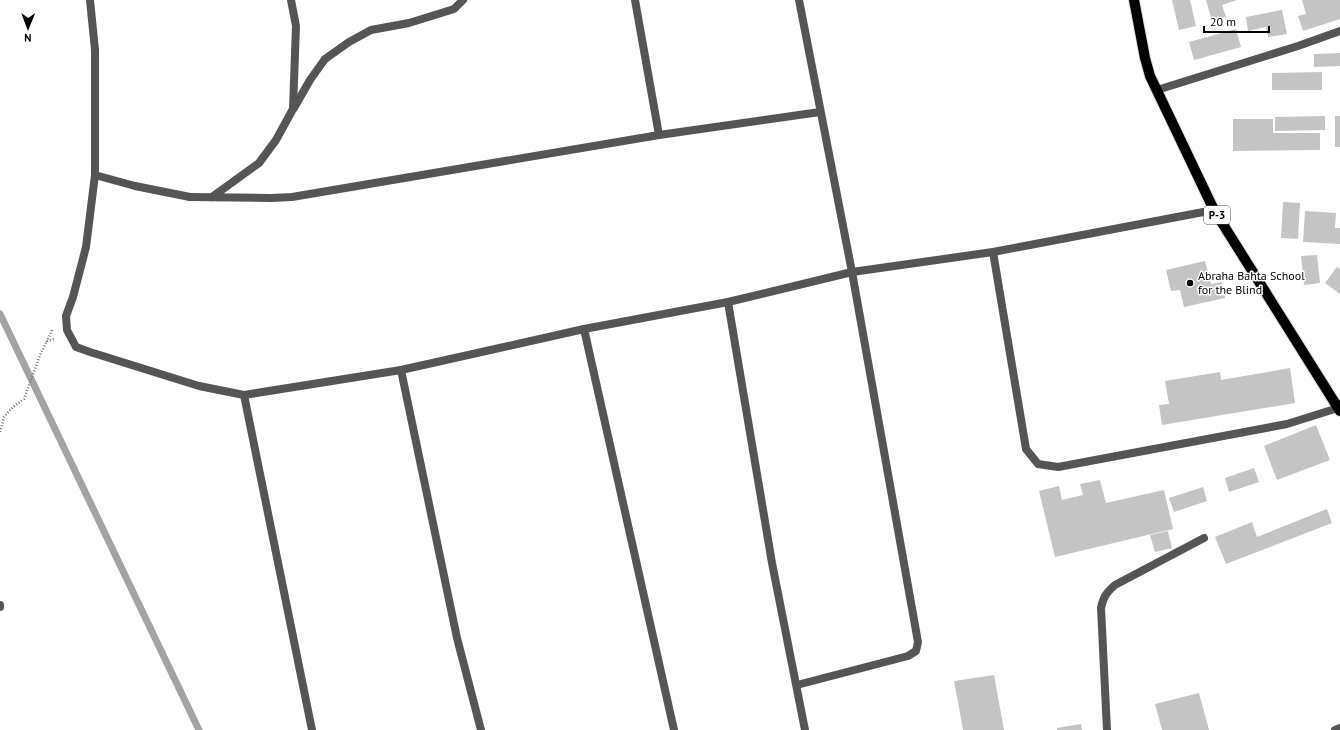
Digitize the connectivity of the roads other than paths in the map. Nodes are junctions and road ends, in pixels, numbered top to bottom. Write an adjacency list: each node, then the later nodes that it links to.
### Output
1 (90, 0): 12 (street)
2 (290, 0): 9 (street)
3 (463, 0): 9 (street)
4 (635, 0): 11 (street)
5 (799, 0): 10 (street)
6 (1134, 0): 8 (main road, P-3)
7 (1340, 31): 8 (street)
8 (1156, 90): 14 (main road, P-3)
9 (293, 109): 13 (street)
10 (820, 112): 11 (street); 16 (street)
11 (658, 135): 13 (street)
12 (95, 175): 13 (street); 20 (street)
13 (212, 197)
14 (1214, 210): 15 (street); 21 (main road, P-3)
15 (993, 252): 16 (street); 21 (street)
16 (852, 272): 17 (street); 23 (street)
17 (728, 302): 18 (street); 23 (street)
18 (584, 329): 19 (street); 27 (street)
19 (401, 370): 20 (street); 26 (street)
20 (244, 395): 25 (street)
21 (1339, 408)
22 (1204, 538): 29 (street)
23 (797, 685): 28 (street)
24 (1340, 728): 30 (street)
25 (312, 730)
26 (481, 730)
27 (674, 730)
28 (805, 730)
29 (1107, 730)
30 (1335, 730)

